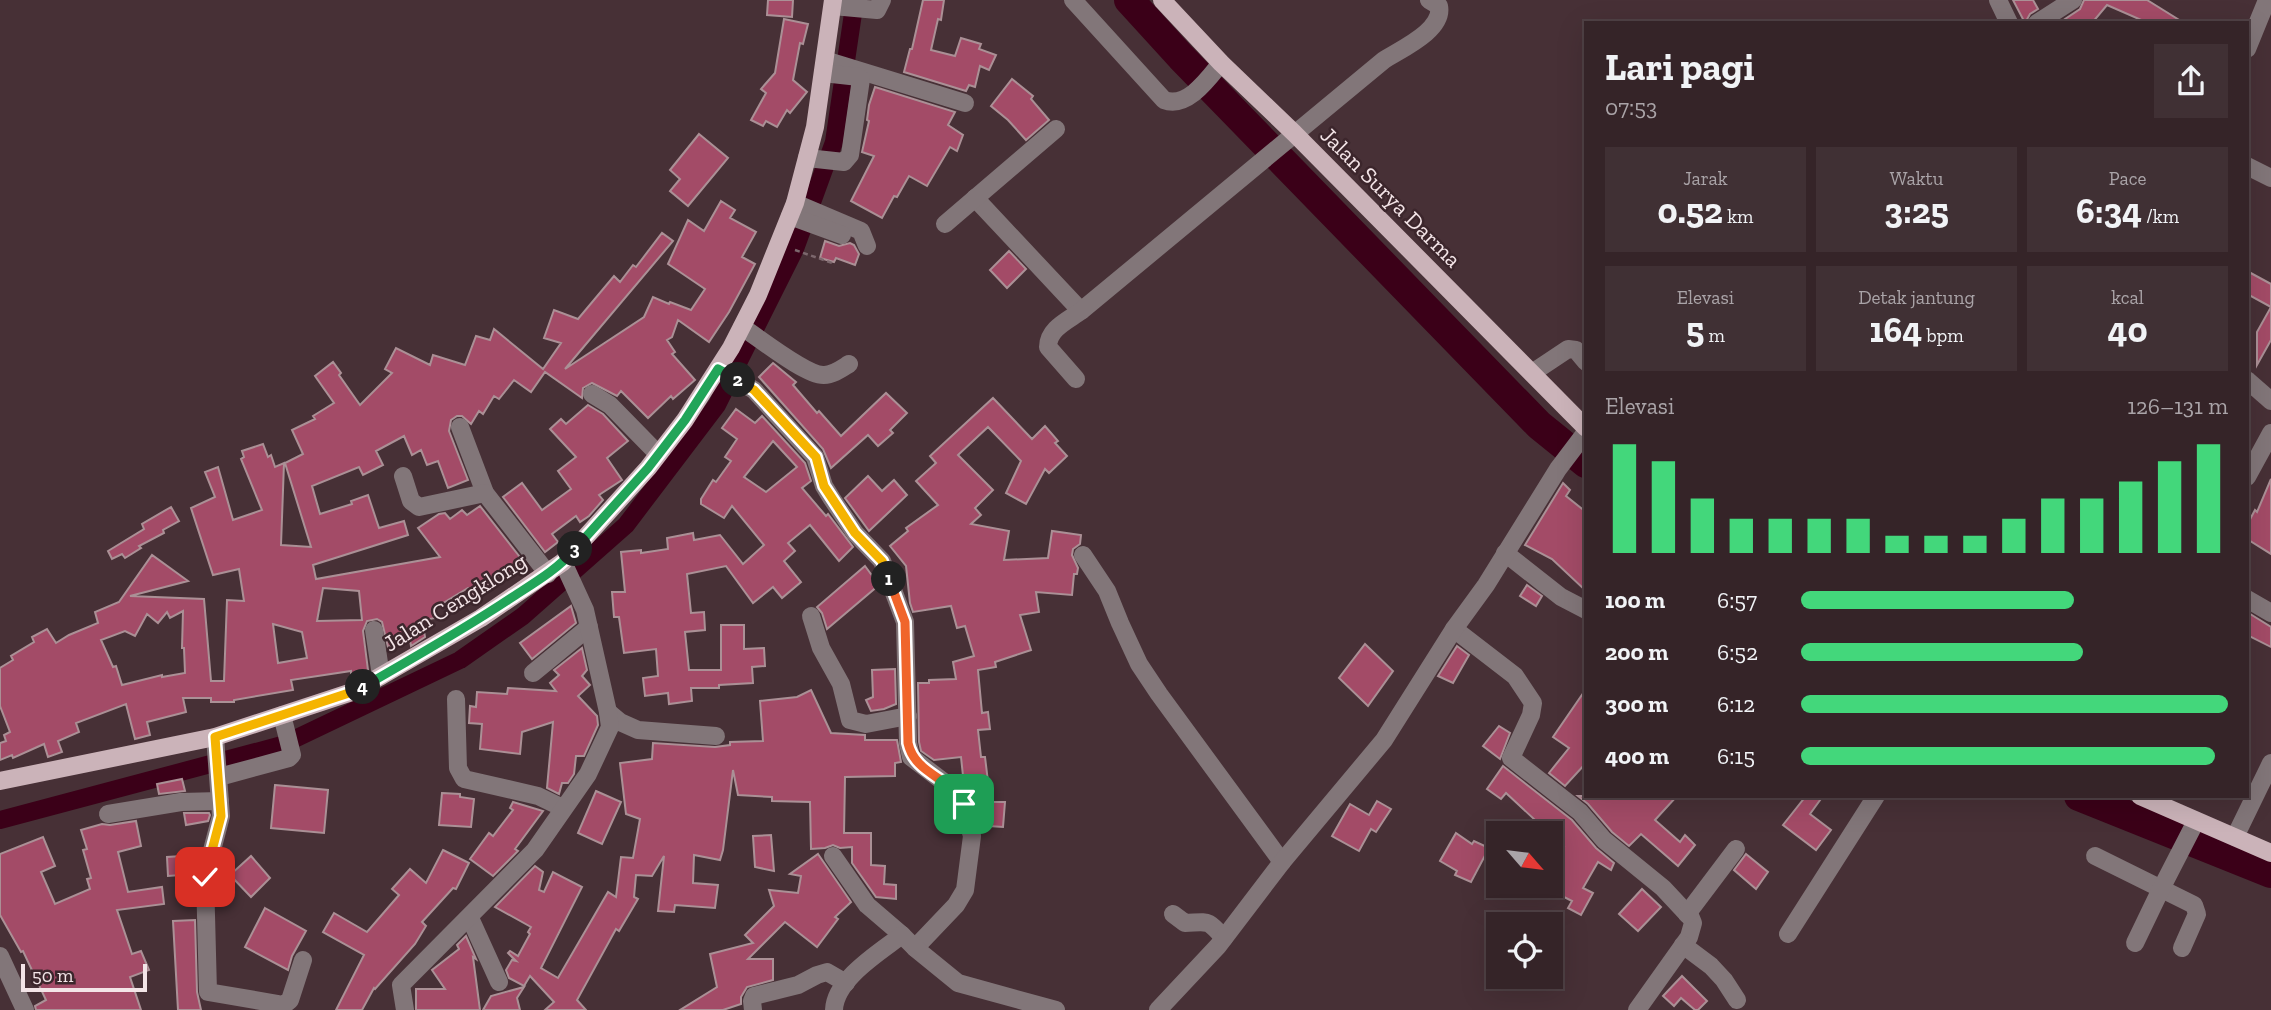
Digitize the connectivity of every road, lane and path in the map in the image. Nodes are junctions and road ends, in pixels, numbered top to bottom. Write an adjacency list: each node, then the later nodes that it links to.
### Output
1 (882, 0): 8 (street)
2 (1073, 0): 13 (street)
3 (1162, 0): 13 (main road, Jalan Surya Darma)
4 (1429, 0): 17 (street)
5 (1998, 0): 9 (street)
6 (2073, 0): 10 (street)
7 (2267, 0): 11 (street)
8 (836, 4): 12 (main road, Jalan Cengklong)
9 (2008, 21)
10 (2040, 21)
11 (2249, 44)
12 (829, 67): 14 (street); 18 (main road, Jalan Cengklong)
13 (1216, 70): 17 (main road, Jalan Surya Darma)
14 (855, 72): 15 (street); 18 (street)
15 (965, 103)
16 (1056, 129): 21 (street)
17 (1292, 135): 27 (street); 32 (main road, Jalan Surya Darma)
18 (811, 158): 22 (main road, Jalan Cengklong)
19 (2249, 167): 20 (street)
20 (2271, 178)
21 (975, 198): 23 (street); 27 (street)
22 (798, 211): 24 (street); 28 (main road, Jalan Cengklong)
23 (945, 224)
24 (846, 230)
25 (789, 248): 26 (path)
26 (833, 264)
27 (1081, 311): 33 (street)
28 (745, 328): 30 (street); 31 (main road, Jalan Cengklong)
29 (1584, 360): 32 (street)
30 (849, 364)
31 (724, 372): 40 (main road, Jalan Cengklong); 59 (street)
32 (1532, 373): 39 (main road, Jalan Surya Darma)
33 (1076, 379)
34 (2249, 382): 36 (street)
35 (592, 394): 40 (street)
36 (2271, 401)
37 (460, 426): 43 (street)
38 (2271, 433): 41 (street)
39 (1583, 435): 44 (street)
40 (658, 454): 46 (main road, Jalan Cengklong)
41 (2249, 473)
42 (403, 476): 43 (street)
43 (485, 493): 47 (street)
44 (1505, 553): 49 (street); 53 (street)
45 (1083, 555): 77 (street)
46 (565, 568): 47 (main road, Jalan Cengklong); 52 (street)
47 (548, 574): 56 (main road, Jalan Cengklong)
48 (2249, 600): 50 (street)
49 (1584, 609)
50 (2271, 613)
51 (811, 616): 59 (street)
52 (587, 619): 55 (street); 58 (street)
53 (1454, 629): 77 (street); 80 (street)
54 (374, 630): 56 (street)
55 (533, 673)
56 (381, 676): 60 (main road, Jalan Cengklong)
57 (456, 699): 69 (street)
58 (608, 712): 61 (street); 69 (street)
59 (908, 716): 84 (street)
60 (283, 721): 62 (main road, Jalan Cengklong); 64 (street)
61 (716, 736)
62 (215, 743): 64 (street); 65 (main road, Jalan Cengklong)
63 (2271, 763): 72 (street)
64 (219, 775): 68 (street)
65 (0, 781)
66 (1875, 798): 82 (street)
67 (2144, 798): 71 (main road)
68 (220, 801): 70 (street); 89 (street)
69 (563, 808): 81 (street)
70 (108, 814)
71 (2196, 821): 72 (main road); 78 (street)
72 (2235, 837): 74 (main road)
73 (1736, 849): 80 (street)
74 (2271, 853)
75 (833, 856): 84 (street)
76 (2095, 856): 78 (street)
77 (1282, 862): 83 (street)
78 (2161, 889): 85 (street); 87 (street)
79 (1173, 914): 83 (street)
80 (1688, 914): 86 (street)
81 (470, 918): 90 (street); 94 (street)
82 (1788, 934)
83 (1224, 939): 98 (street)
84 (908, 942): 91 (street); 97 (street)
85 (2135, 943)
86 (1683, 945): 92 (street); 99 (street)
87 (2182, 947)
88 (0, 956): 93 (street)
89 (303, 960)
90 (499, 982)
91 (846, 983): 95 (street); 96 (street)
92 (1737, 1000)
93 (25, 1010)
94 (405, 1010)
95 (753, 1010)
96 (834, 1010)
97 (1056, 1010)
98 (1158, 1010)
99 (1637, 1010)

